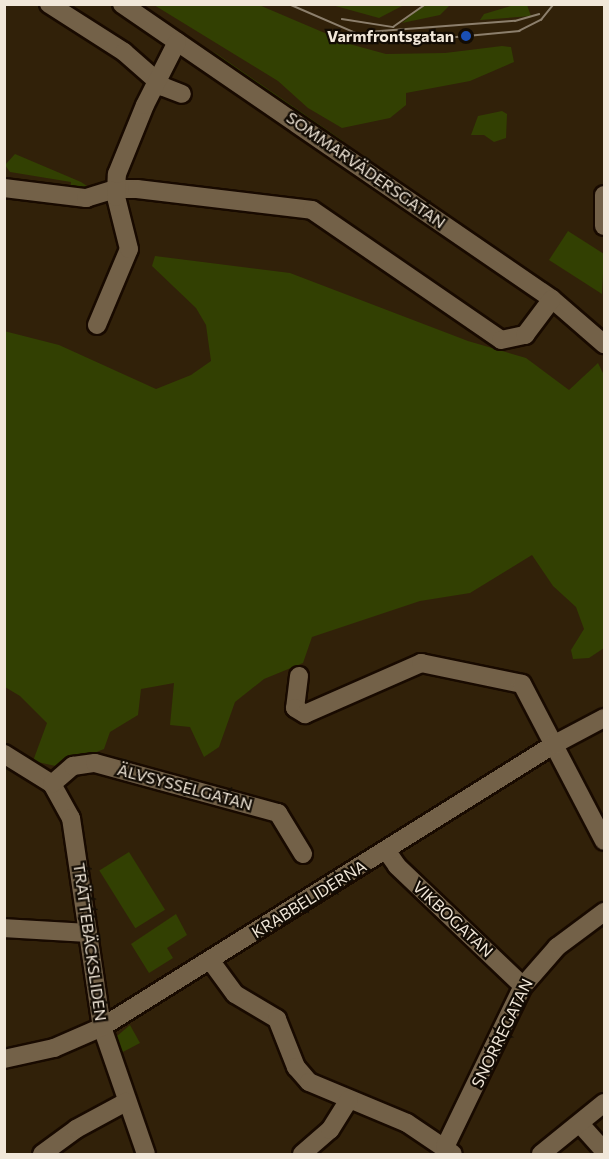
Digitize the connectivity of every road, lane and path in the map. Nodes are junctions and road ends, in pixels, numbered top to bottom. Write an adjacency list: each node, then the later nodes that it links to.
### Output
1 (49, 4): 4 (street)
2 (122, 4): 3 (street, SOMMARVÄDERSGATAN)
3 (177, 42): 4 (street); 10 (street, SOMMARVÄDERSGATAN)
4 (158, 78): 5 (street); 7 (street)
5 (182, 94)
6 (4, 188): 7 (street)
7 (116, 189): 10 (street); 11 (street)
8 (604, 195): 9 (street)
9 (604, 226)
10 (552, 299): 12 (street, SOMMARVÄDERSGATAN)
11 (97, 325)
12 (604, 344)
13 (298, 676): 15 (street)
14 (604, 718): 15 (street, KRABBELIDERNA)
15 (552, 745): 18 (street); 19 (street, KRABBELIDERNA)
16 (4, 754): 17 (street, TRÄTTEBÄCKSLIDEN)
17 (52, 784): 20 (street, ÄLVSYSSELGATAN); 23 (street, TRÄTTEBÄCKSLIDEN)
18 (604, 842)
19 (386, 850): 24 (street, KRABBELIDERNA); 25 (street, VIKBOGATAN)
20 (303, 854)
21 (604, 912): 25 (street, SNORREGATAN)
22 (4, 928): 23 (street)
23 (88, 933): 26 (street, TRÄTTEBÄCKSLIDEN)
24 (210, 960): 26 (street, KRABBELIDERNA); 28 (street)
25 (523, 986): 32 (street, SNORREGATAN)
26 (102, 1027): 27 (street, KRABBELIDERNA); 29 (street, TRÄTTEBÄCKSLIDEN)
27 (4, 1059)
28 (349, 1100): 32 (street); 36 (street)
29 (126, 1102): 34 (street); 35 (street, TRÄTTEBÄCKSLIDEN)
30 (604, 1103): 31 (street)
31 (580, 1124): 33 (street); 37 (street)
32 (449, 1151)
33 (601, 1151)
34 (42, 1155)
35 (146, 1155)
36 (302, 1155)
37 (541, 1155)

